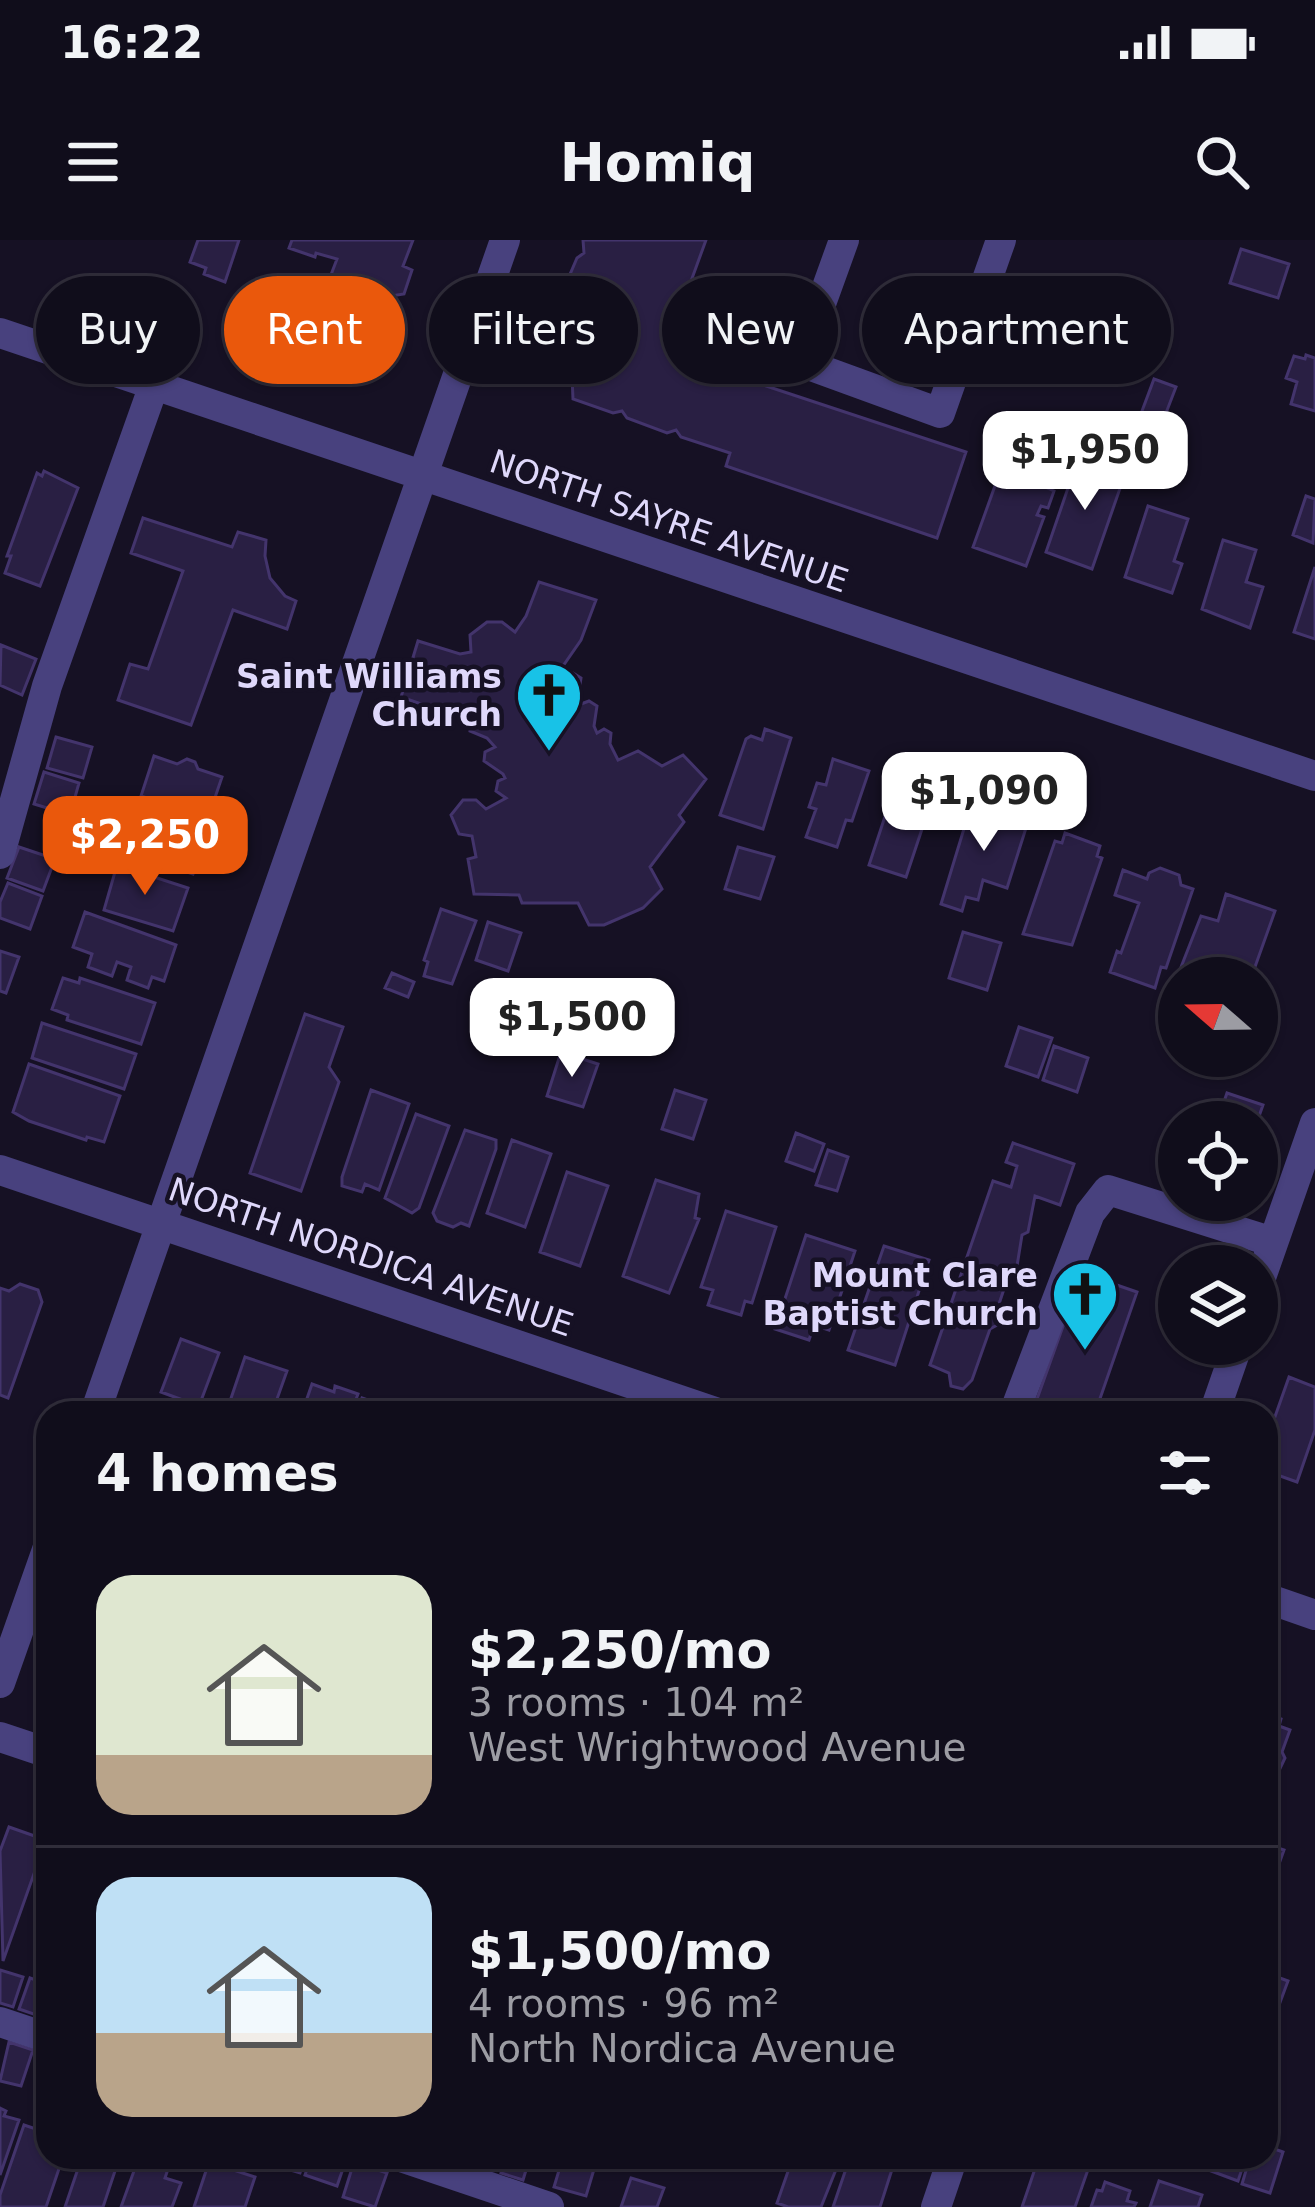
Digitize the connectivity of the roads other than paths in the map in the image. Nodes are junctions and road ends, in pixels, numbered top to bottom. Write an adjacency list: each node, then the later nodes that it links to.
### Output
1 (506, 240): 6 (street)
2 (844, 240): 3 (street)
3 (1001, 240)
4 (0, 333): 5 (street, NORTH SAYRE AVENUE)
5 (154, 385): 6 (street, NORTH SAYRE AVENUE); 8 (street)
6 (423, 476): 7 (street, NORTH SAYRE AVENUE); 11 (street)
7 (1315, 776)
8 (0, 854)
9 (1315, 1123): 12 (street)
10 (0, 1170): 11 (street, NORTH NORDICA AVENUE)
11 (161, 1224): 15 (street); 16 (street, NORTH NORDICA AVENUE)
12 (1273, 1242): 13 (street); 17 (street)
13 (1272, 1245)
14 (1231, 1365): 18 (street)
15 (99, 1401)
16 (683, 1401)
17 (1019, 1401)
18 (1218, 1401)
19 (36, 1580): 22 (street)
20 (1278, 1602): 21 (street)
21 (1315, 1615)
22 (0, 1683)
23 (0, 1737): 24 (street)
24 (36, 1749)
25 (0, 2022): 26 (street)
26 (36, 2034)
27 (436, 2169): 29 (street)
28 (949, 2169): 30 (street)
29 (549, 2207)
30 (936, 2207)

